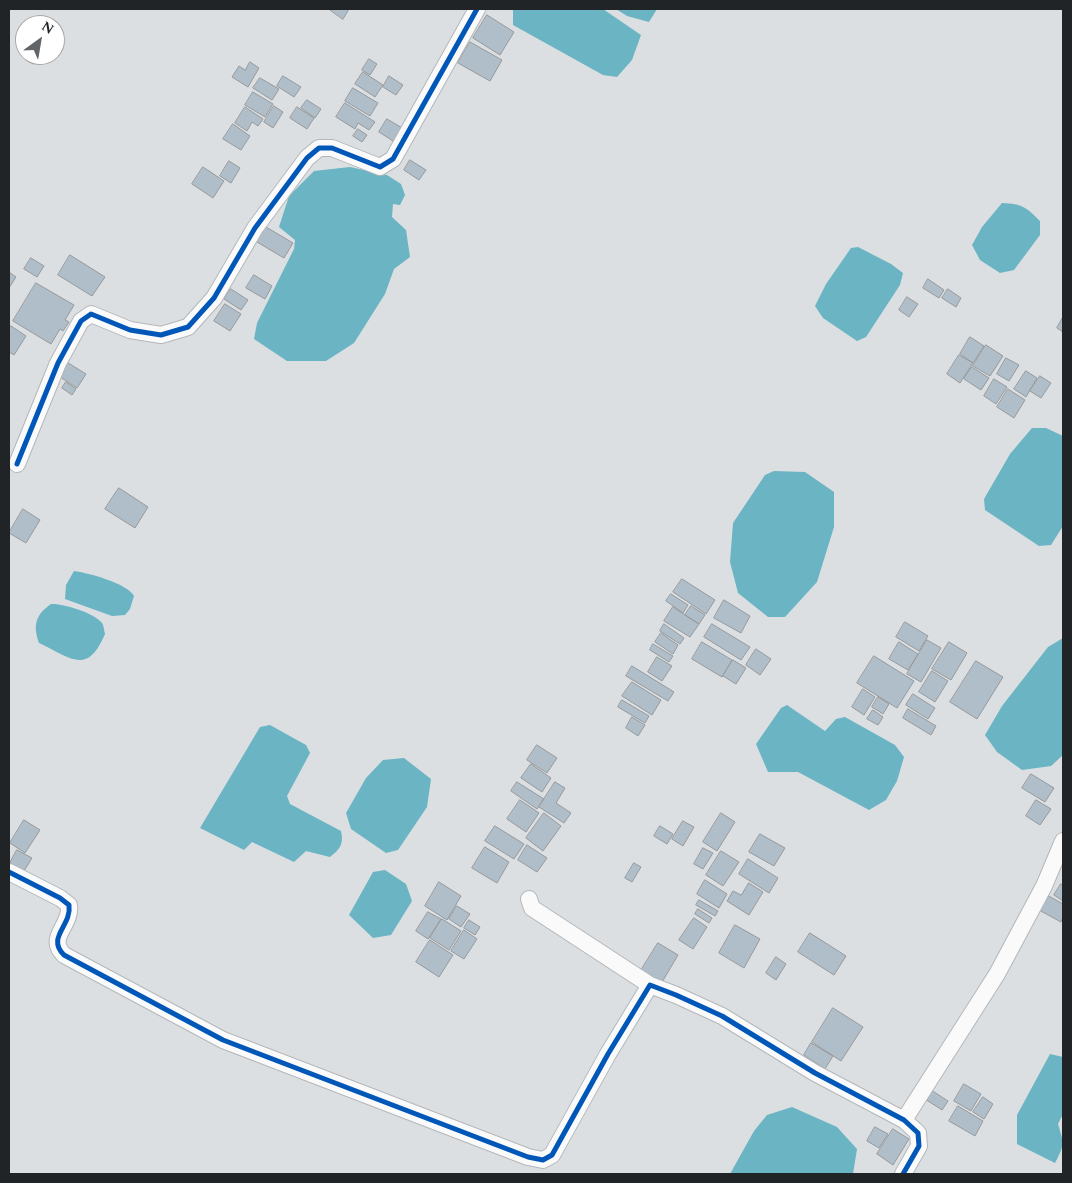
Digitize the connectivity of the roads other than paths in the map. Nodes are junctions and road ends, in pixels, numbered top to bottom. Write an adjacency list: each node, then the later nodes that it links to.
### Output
1 (477, 9): 2 (street)
2 (17, 464)
3 (1063, 841): 7 (street)
4 (9, 872): 6 (street)
5 (529, 899): 6 (street)
6 (650, 985): 7 (street)
7 (904, 1120): 8 (street)
8 (903, 1174)

